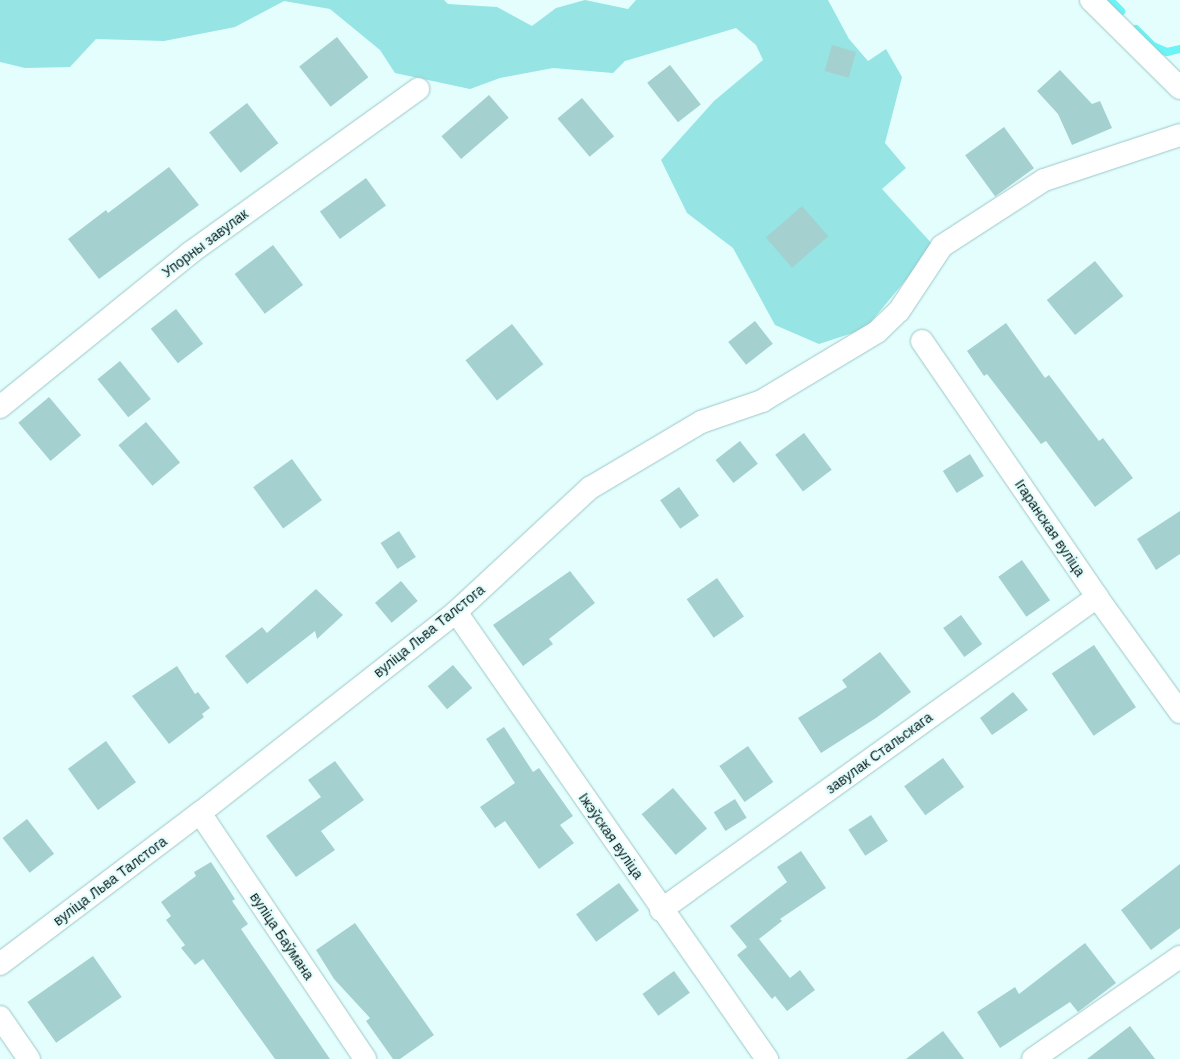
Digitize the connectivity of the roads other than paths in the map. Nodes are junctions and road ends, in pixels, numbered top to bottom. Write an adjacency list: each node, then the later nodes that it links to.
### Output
1 (1091, 0): 2 (street)
2 (1180, 88)
3 (418, 89): 6 (street, Упорны завулак)
4 (1180, 135): 8 (street, вуліца Льва Талстога)
5 (922, 342): 7 (street, Ігаранская вуліца)
6 (0, 407)
7 (1097, 597): 9 (street, Ігаранская вуліца); 11 (street, завулак Стальскага)
8 (456, 612): 10 (street, вуліца Льва Талстога); 11 (street, Іжэўская вуліца)
9 (1180, 712)
10 (200, 813): 13 (street, вуліца Льва Талстога); 16 (street, вуліца Баўмана)
11 (662, 910): 17 (street, Іжэўская вуліца)
12 (1180, 957): 18 (street)
13 (0, 964)
14 (0, 1017): 15 (street)
15 (29, 1059)
16 (365, 1059)
17 (767, 1059)
18 (1034, 1059)

